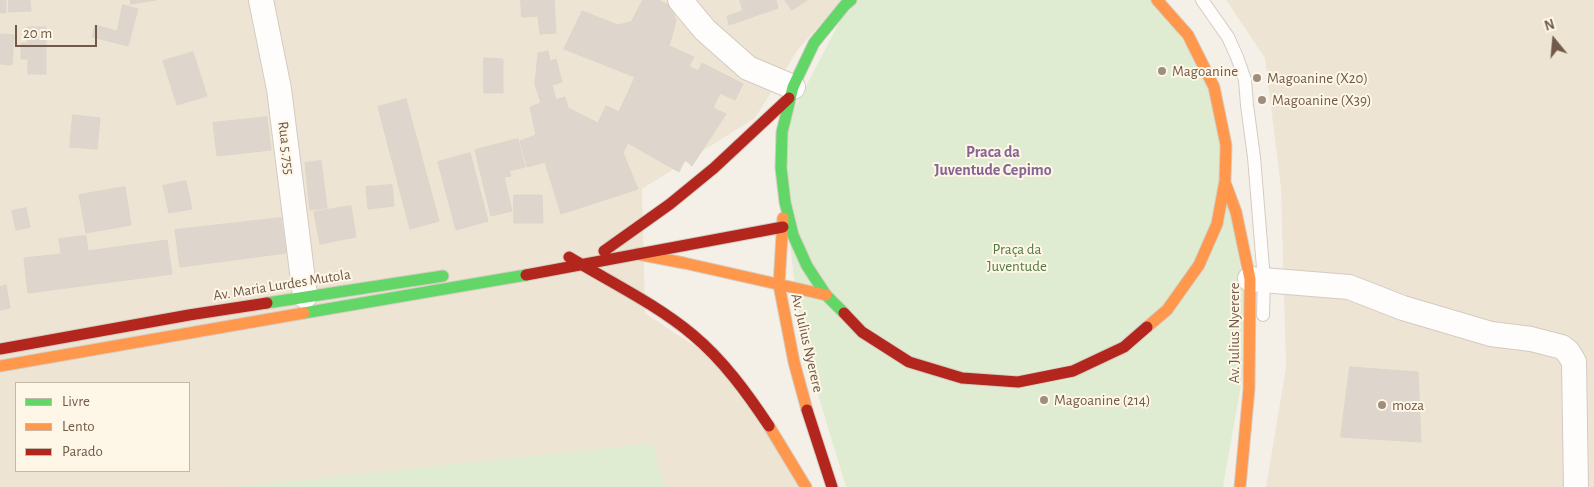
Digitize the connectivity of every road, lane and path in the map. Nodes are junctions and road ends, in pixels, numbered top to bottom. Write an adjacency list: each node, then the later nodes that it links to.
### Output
1 (261, 0): 18 (street, Rua 5.755)
2 (680, 0): 6 (street)
3 (850, 0): 6 (main road)
4 (1157, 0): 7 (main road)
5 (1202, 0): 15 (lane)
6 (791, 92): 8 (main road); 10 (main road)
7 (1225, 181): 12 (main road); 15 (main road, Av. Julius Nyerere)
8 (784, 202): 16 (main road, Av. Julius Nyerere); 17 (main road)
9 (783, 227): 21 (main road)
10 (604, 251): 11 (main road); 16 (main road)
11 (569, 257): 13 (main road); 23 (main road)
12 (1199, 265): 19 (lane)
13 (510, 266)
14 (452, 275): 18 (main road, Av. Maria Lurdes Mutola)
15 (1257, 280): 22 (main road, Av. Julius Nyerere); 22 (lane); 26 (street)
16 (779, 285): 17 (main road); 24 (main road, Av. Julius Nyerere)
17 (826, 295): 19 (main road)
18 (305, 296): 20 (main road, Av. Maria Lurdes Mutola)
19 (862, 332)
20 (0, 350)
21 (0, 366)
22 (1249, 389): 25 (main road, Av. Julius Nyerere)
23 (806, 487)
24 (832, 487)
25 (1240, 487)
26 (1576, 487)

